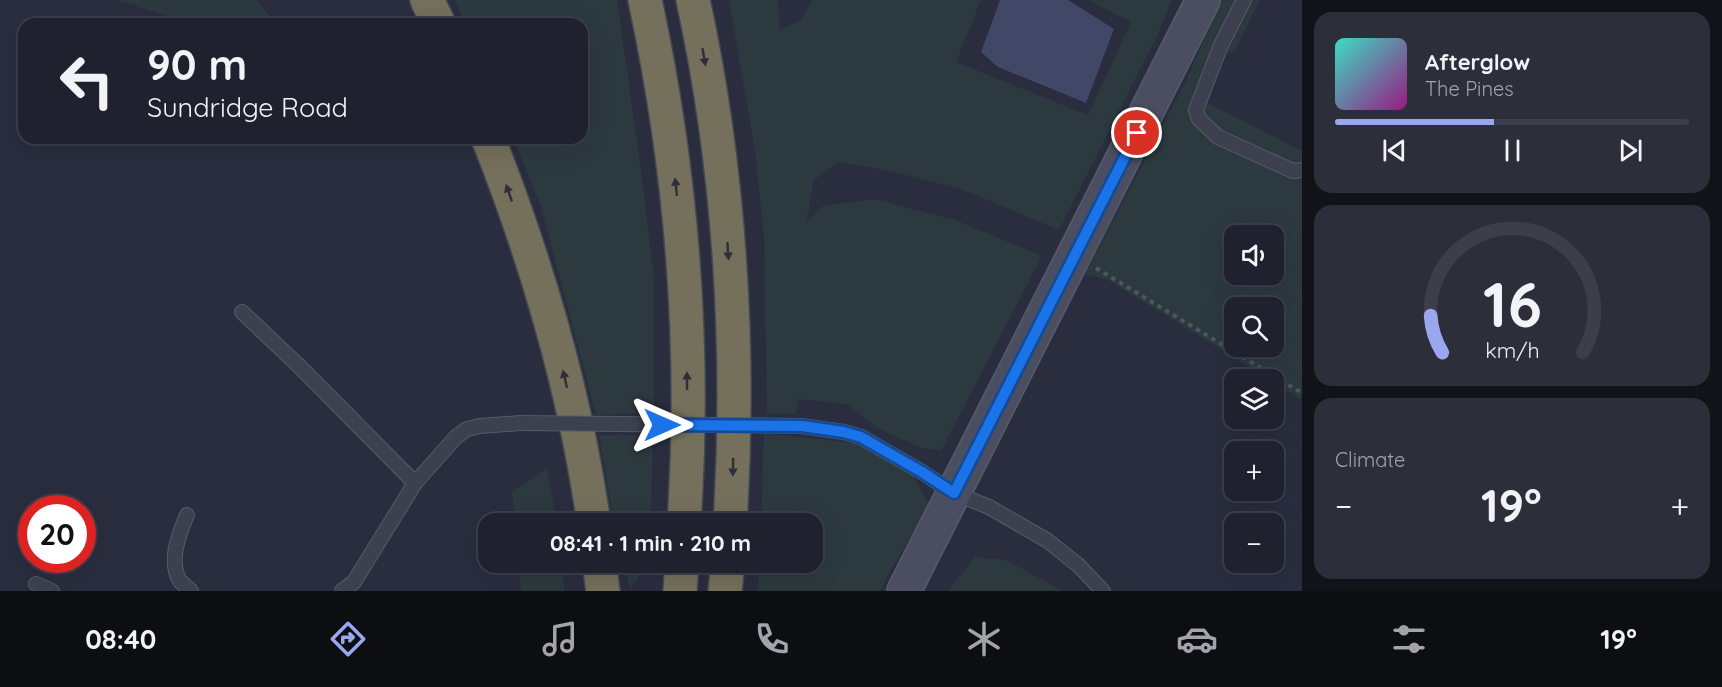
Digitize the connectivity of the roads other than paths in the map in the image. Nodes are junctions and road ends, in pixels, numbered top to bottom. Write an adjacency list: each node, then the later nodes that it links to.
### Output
1 (427, 0): 6 (highway)
2 (645, 0): 13 (highway, one-way to 2)
3 (693, 0): 14 (highway, one-way to 14)
4 (1203, 0): 11 (main road)
5 (1244, 0): 8 (lane)
6 (436, 18)
7 (490, 144): 12 (highway, one-way to 7)
8 (1302, 170)
9 (242, 312): 10 (lane)
10 (415, 483): 11 (lane, bridge); 22 (lane)
11 (954, 493): 26 (main road); 27 (lane)
12 (592, 513)
13 (684, 513)
14 (731, 513)
15 (187, 515): 21 (lane)
16 (601, 573): 23 (highway)
17 (681, 573): 24 (highway)
18 (727, 573): 25 (highway)
19 (36, 585): 20 (lane)
20 (52, 591)
21 (191, 591)
22 (342, 591)
23 (603, 591)
24 (680, 591)
25 (725, 591)
26 (904, 591)
27 (1103, 591)

